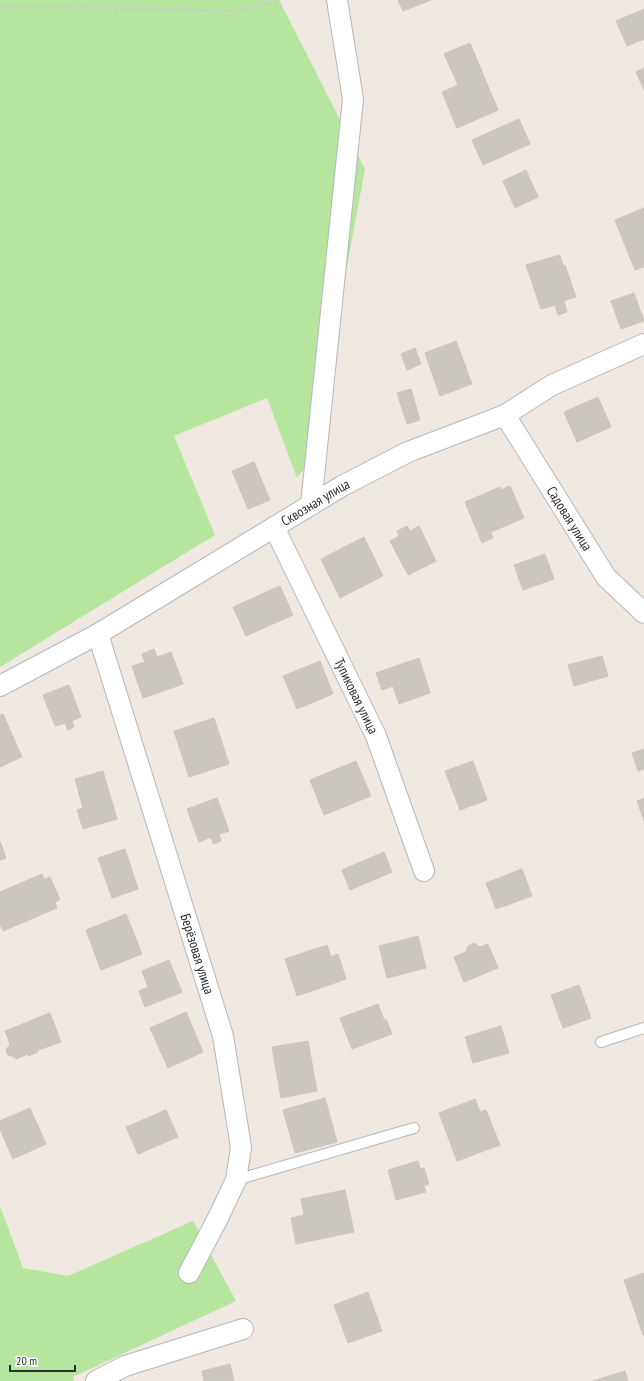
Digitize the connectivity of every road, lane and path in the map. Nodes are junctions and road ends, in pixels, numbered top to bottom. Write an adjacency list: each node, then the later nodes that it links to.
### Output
1 (279, 0): 3 (path)
2 (336, 0): 6 (street)
3 (0, 6)
4 (644, 344): 5 (street, Сквозная улица)
5 (505, 415): 6 (street, Сквозная улица); 8 (street, Садовая улица)
6 (311, 505): 7 (street, Сквозная улица)
7 (274, 527): 9 (street, Сквозная улица); 11 (street, Тупиковая улица)
8 (644, 613)
9 (98, 634): 10 (street, Сквозная улица); 15 (street, Берёзовая улица)
10 (0, 686)
11 (424, 871)
12 (644, 1028): 13 (lane)
13 (601, 1042)
14 (414, 1128): 15 (lane)
15 (236, 1180): 16 (street, Берёзовая улица)
16 (189, 1272)
17 (243, 1329): 18 (street)
18 (96, 1381)

